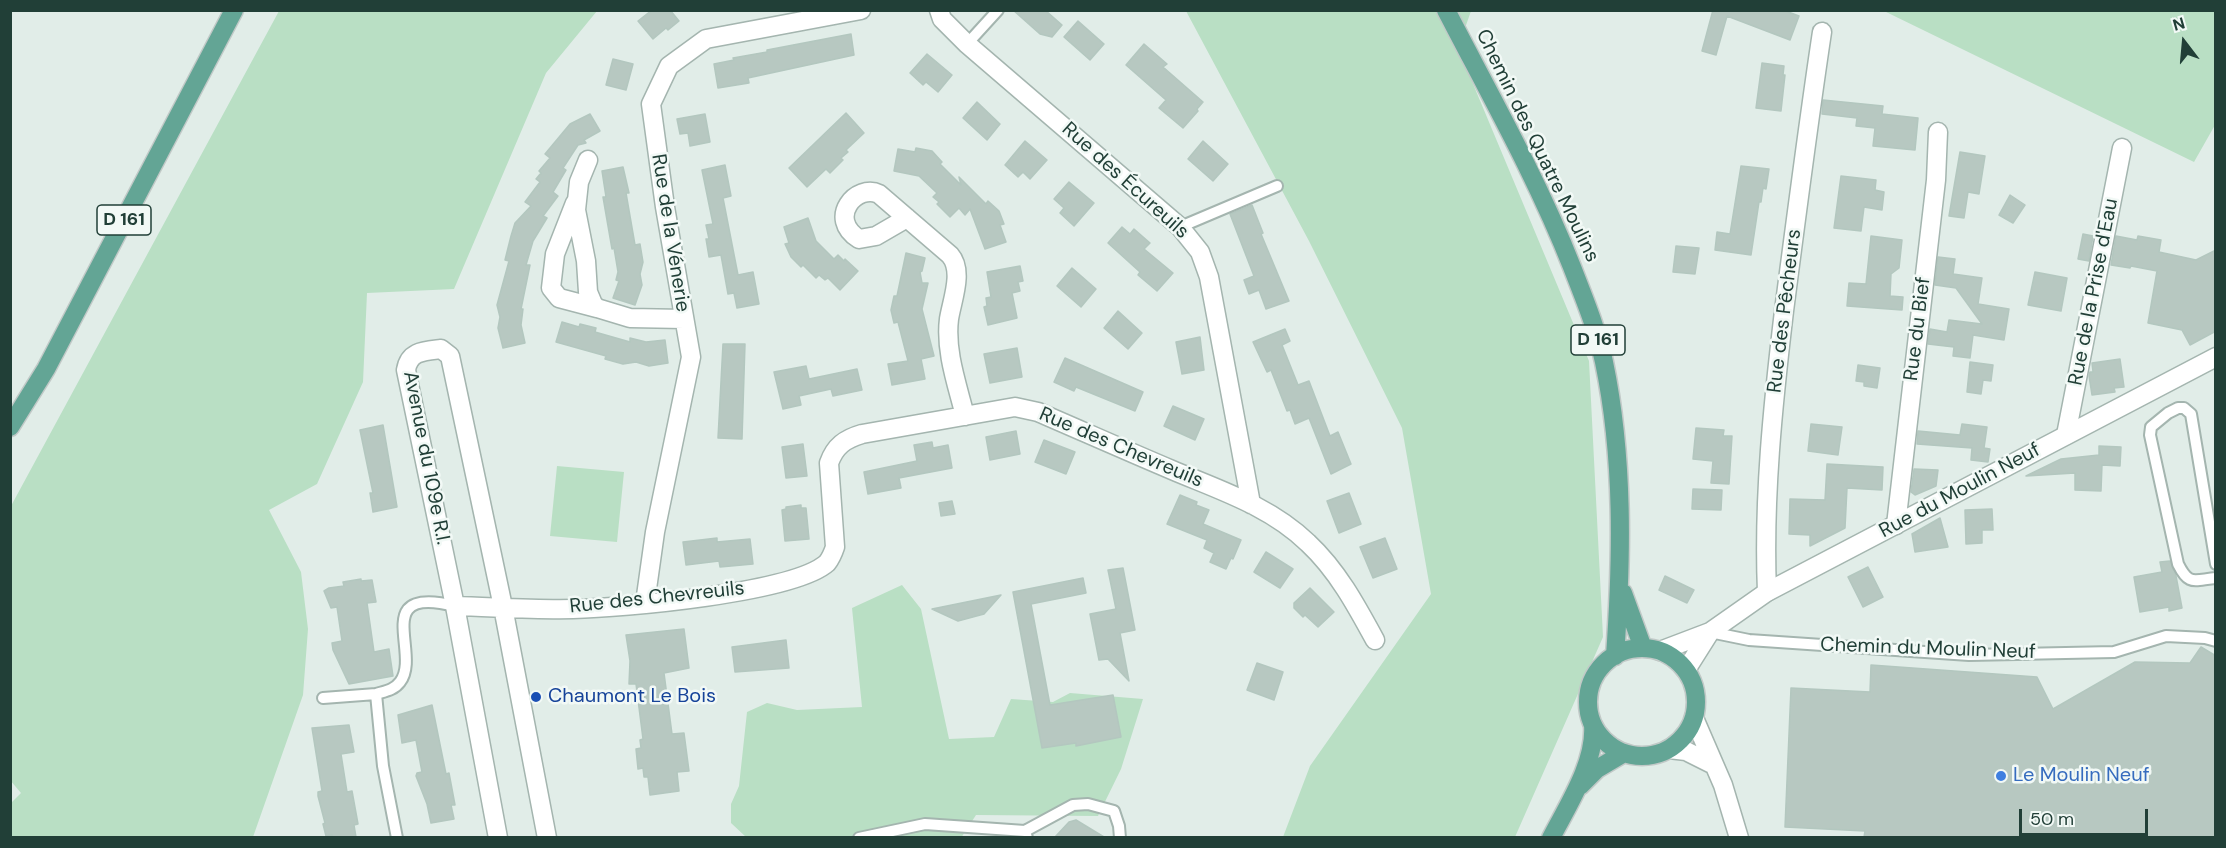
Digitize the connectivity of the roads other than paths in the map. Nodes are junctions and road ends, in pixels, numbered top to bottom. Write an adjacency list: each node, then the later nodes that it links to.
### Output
1 (234, 10): 19 (main road, D 161)
2 (861, 10): 16 (street, Rue de la Vénerie)
3 (939, 10): 7 (street, Rue des Écureuils)
4 (998, 10): 7 (lane)
5 (1446, 10): 25 (main road, Chemin des Quatre Moulins / D 161)
6 (1822, 32): 26 (street, Rue des Pêcheurs)
7 (967, 44): 14 (street, Rue des Écureuils)
8 (1938, 132): 22 (street, Rue du Bief)
9 (2122, 148): 20 (street, Rue de la Prise d'Eau)
10 (588, 160): 12 (street)
11 (1277, 186): 14 (lane)
12 (576, 201): 15 (street); 15 (street)
13 (907, 218): 18 (street)
14 (1180, 227): 21 (street, Rue des Écureuils)
15 (597, 309): 16 (street)
16 (684, 320): 27 (street, Rue de la Vénerie)
17 (2216, 357): 20 (street, Rue du Moulin Neuf)
18 (965, 416): 21 (street, Rue des Chevreuils); 27 (street, Rue des Chevreuils)
19 (10, 427)
20 (2066, 435): 22 (street, Rue du Moulin Neuf)
21 (1251, 504): 31 (street, Rue des Chevreuils)
22 (1896, 525): 26 (street, Rue du Moulin Neuf)
23 (2216, 564): 24 (lane)
24 (2216, 578)
25 (1620, 586): 33 (main road, Chemin des Quatre Moulins); 34 (main road, Chemin des Quatre Moulins / D 161)
26 (1767, 592): 30 (street, Rue du Moulin Neuf)
27 (645, 603): 29 (street, Rue des Chevreuils)
28 (455, 606): 29 (street, Rue des Chevreuils); 29 (street, Avenue du 109e R.I.); 36 (lane); 46 (street, Avenue du 109e R.I.)
29 (503, 607): 47 (street, Avenue du 109e R.I.)
30 (1710, 632): 32 (lane, Chemin du Moulin Neuf); 33 (street, Rue du Moulin Neuf); 35 (street, Rue du Moulin Neuf)
31 (1375, 640)
32 (2216, 641)
33 (1651, 650): 34 (main road); 35 (main road)
34 (1615, 656): 39 (main road)
35 (1686, 670): 38 (main road)
36 (376, 694): 37 (lane); 45 (lane)
37 (323, 698)
38 (1694, 718): 40 (main road); 42 (street)
39 (1593, 725): 41 (main road); 43 (main road)
40 (1669, 749): 41 (main road); 42 (street)
41 (1624, 753): 43 (main road)
42 (1714, 765): 51 (street)
43 (1575, 792): 50 (main road)
44 (1026, 834): 48 (lane); 49 (lane)
45 (397, 837)
46 (498, 837)
47 (547, 837)
48 (859, 837)
49 (1120, 837)
50 (1551, 837)
51 (1739, 837)

